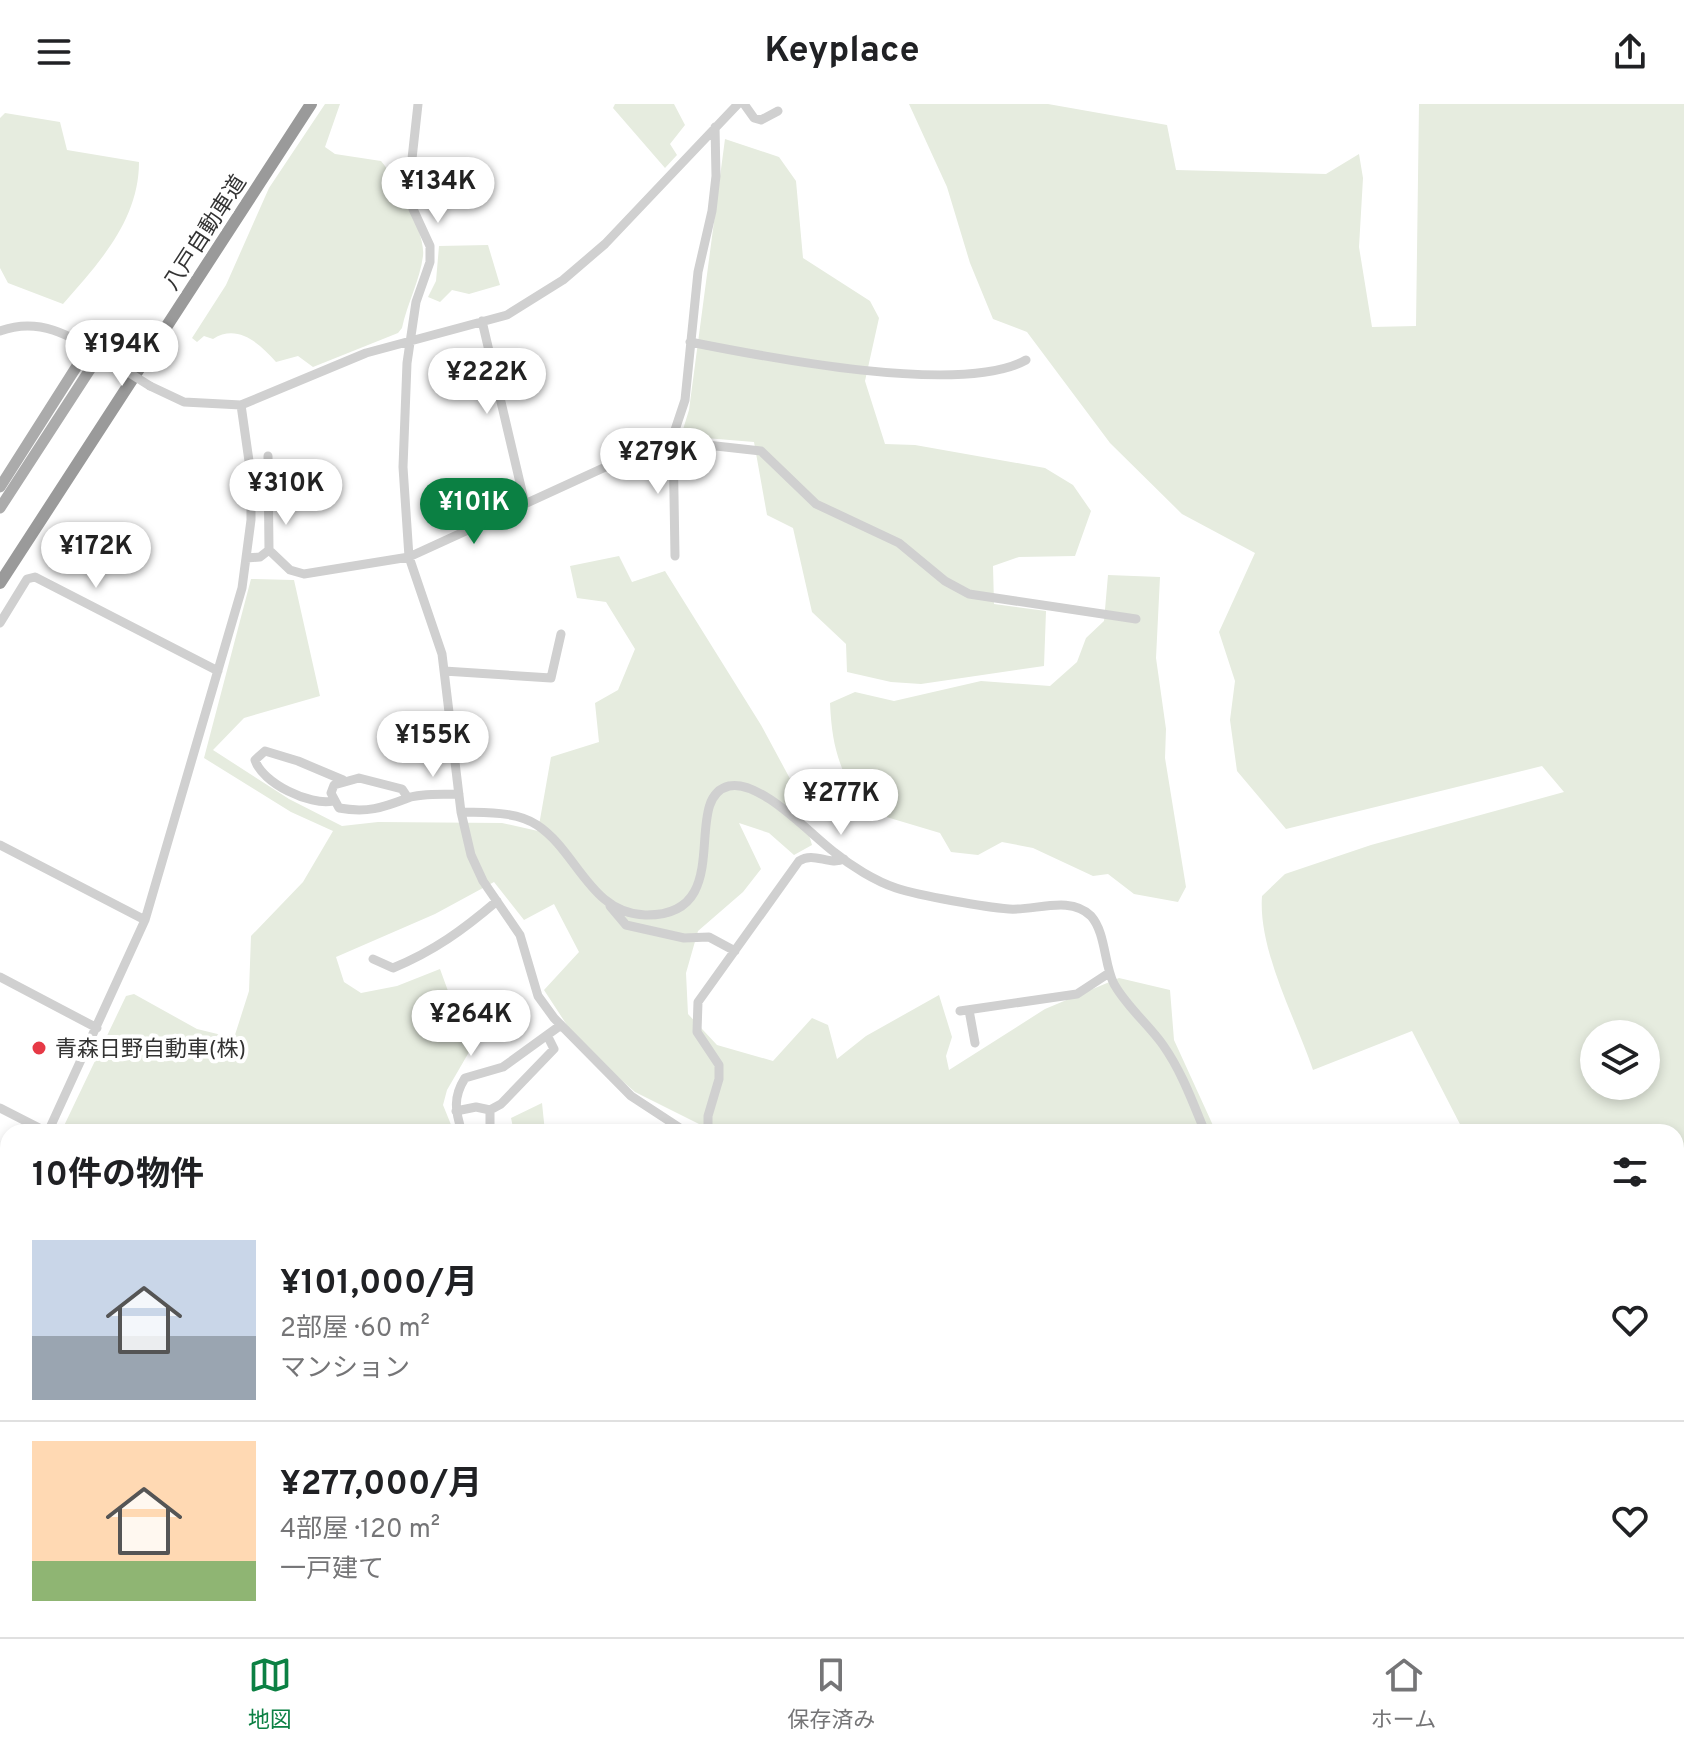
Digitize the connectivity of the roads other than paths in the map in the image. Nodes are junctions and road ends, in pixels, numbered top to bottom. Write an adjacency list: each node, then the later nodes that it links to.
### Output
1 (311, 104): 23 (highway, 八戸自動車道)
2 (418, 104): 8 (street)
3 (741, 104): 4 (street); 5 (street)
4 (778, 111)
5 (715, 127): 6 (street); 9 (street)
6 (482, 321): 8 (street); 17 (street)
7 (0, 331): 10 (street)
8 (409, 339): 13 (street); 21 (street)
9 (690, 342): 12 (street); 14 (street)
10 (89, 347): 11 (street); 16 (main road)
11 (100, 354): 13 (street, bridge); 18 (main road)
12 (1026, 360)
13 (241, 405): 22 (street)
14 (673, 436): 17 (street); 20 (street); 24 (street)
15 (268, 456): 19 (street)
16 (0, 487)
17 (525, 504): 21 (street)
18 (0, 508)
19 (269, 550): 21 (street); 22 (street)
20 (675, 556)
21 (409, 557): 28 (street)
22 (247, 558): 27 (street)
23 (0, 583)
24 (1136, 619)
25 (0, 623): 27 (street)
26 (561, 634): 28 (street)
27 (218, 671): 38 (street)
28 (444, 671): 30 (street)
29 (343, 780): 31 (street); 32 (street); 32 (street)
30 (459, 794): 31 (street); 33 (street)
31 (408, 798): 32 (street)
32 (333, 801)
33 (461, 812): 36 (street); 37 (street)
34 (0, 845): 38 (street)
35 (844, 859): 37 (street); 39 (street); 41 (street)
36 (497, 901): 40 (street); 43 (street)
37 (610, 906): 39 (street)
38 (145, 920): 44 (street)
39 (735, 951): 55 (street)
40 (373, 959)
41 (1109, 973): 46 (street); 56 (street)
42 (0, 977): 44 (street)
43 (561, 1025): 45 (street); 54 (street)
44 (97, 1028): 51 (street)
45 (547, 1035): 48 (street); 49 (street)
46 (975, 1043)
47 (0, 1108): 50 (street)
48 (490, 1110): 49 (street); 53 (street)
49 (456, 1111): 52 (street)
50 (32, 1124)
51 (52, 1124)
52 (460, 1124)
53 (490, 1124)
54 (674, 1124)
55 (708, 1124)
56 (1202, 1124)

